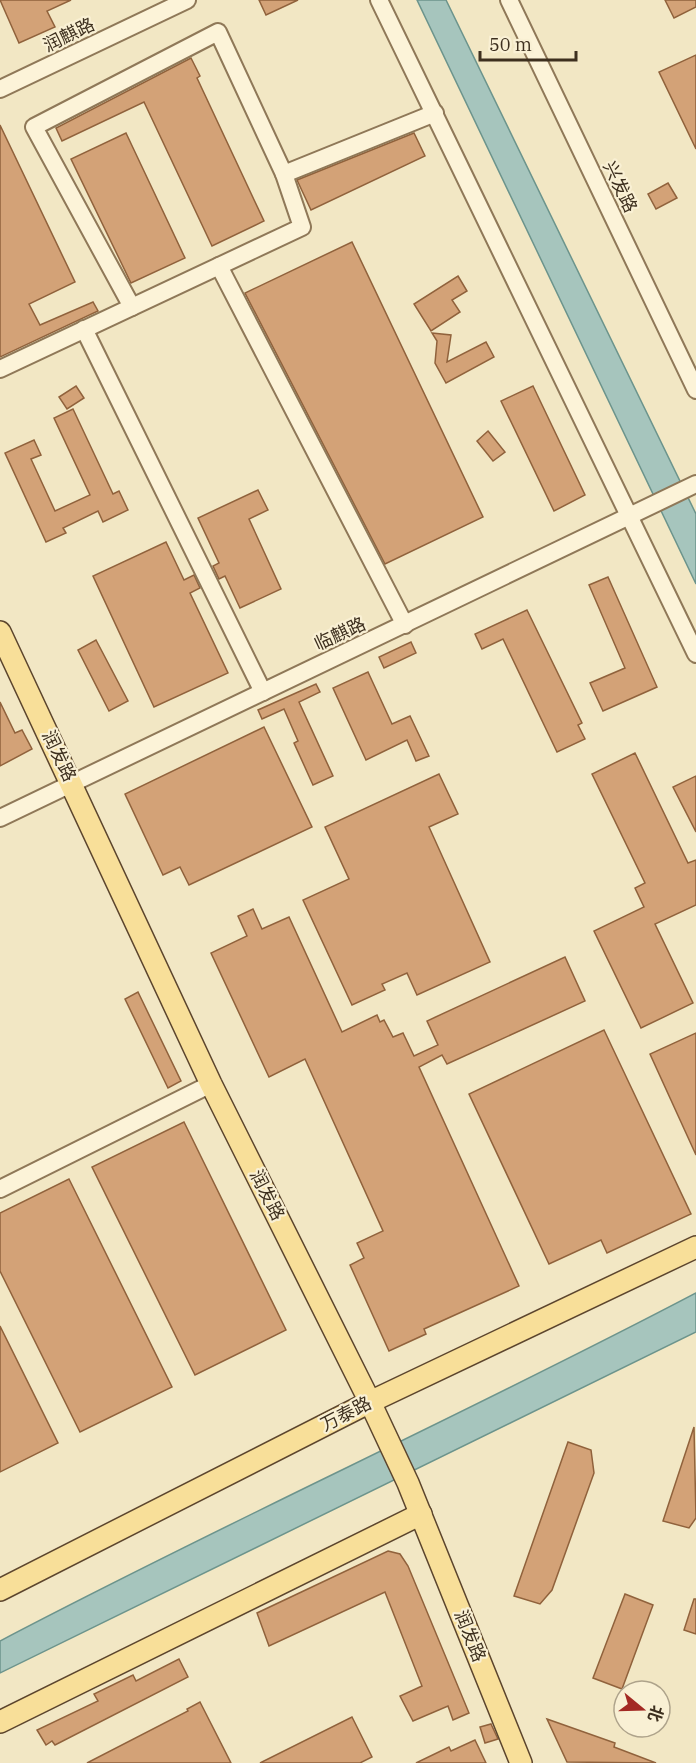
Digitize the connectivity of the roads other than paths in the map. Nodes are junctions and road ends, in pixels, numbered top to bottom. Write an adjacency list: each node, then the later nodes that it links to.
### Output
1 (187, 0): 4 (street, 润麒路)
2 (378, 0): 5 (street)
3 (509, 0): 11 (street, 兴发路)
4 (0, 90)
5 (435, 113): 6 (street); 13 (street)
6 (284, 174): 7 (street); 8 (street)
7 (219, 266): 8 (street); 14 (street)
8 (132, 307): 9 (street)
9 (84, 329): 10 (street); 17 (street)
10 (0, 369)
11 (696, 390)
12 (696, 484): 13 (street, 临麒路)
13 (629, 515): 14 (street, 临麒路); 16 (street)
14 (405, 625): 17 (street, 临麒路)
15 (0, 632): 18 (main road, 润发路)
16 (696, 654)
17 (263, 692): 18 (street, 临麒路)
18 (72, 782): 19 (street, 临麒路); 20 (main road, 润发路)
19 (0, 818)
20 (211, 1084): 21 (street); 23 (main road, 润发路)
21 (0, 1189)
22 (696, 1247): 23 (main road, 万泰路)
23 (370, 1402): 24 (main road, 润发路); 25 (main road, 万泰路)
24 (420, 1514): 26 (main road); 27 (main road, 润发路)
25 (0, 1590)
26 (0, 1722)
27 (521, 1763)

